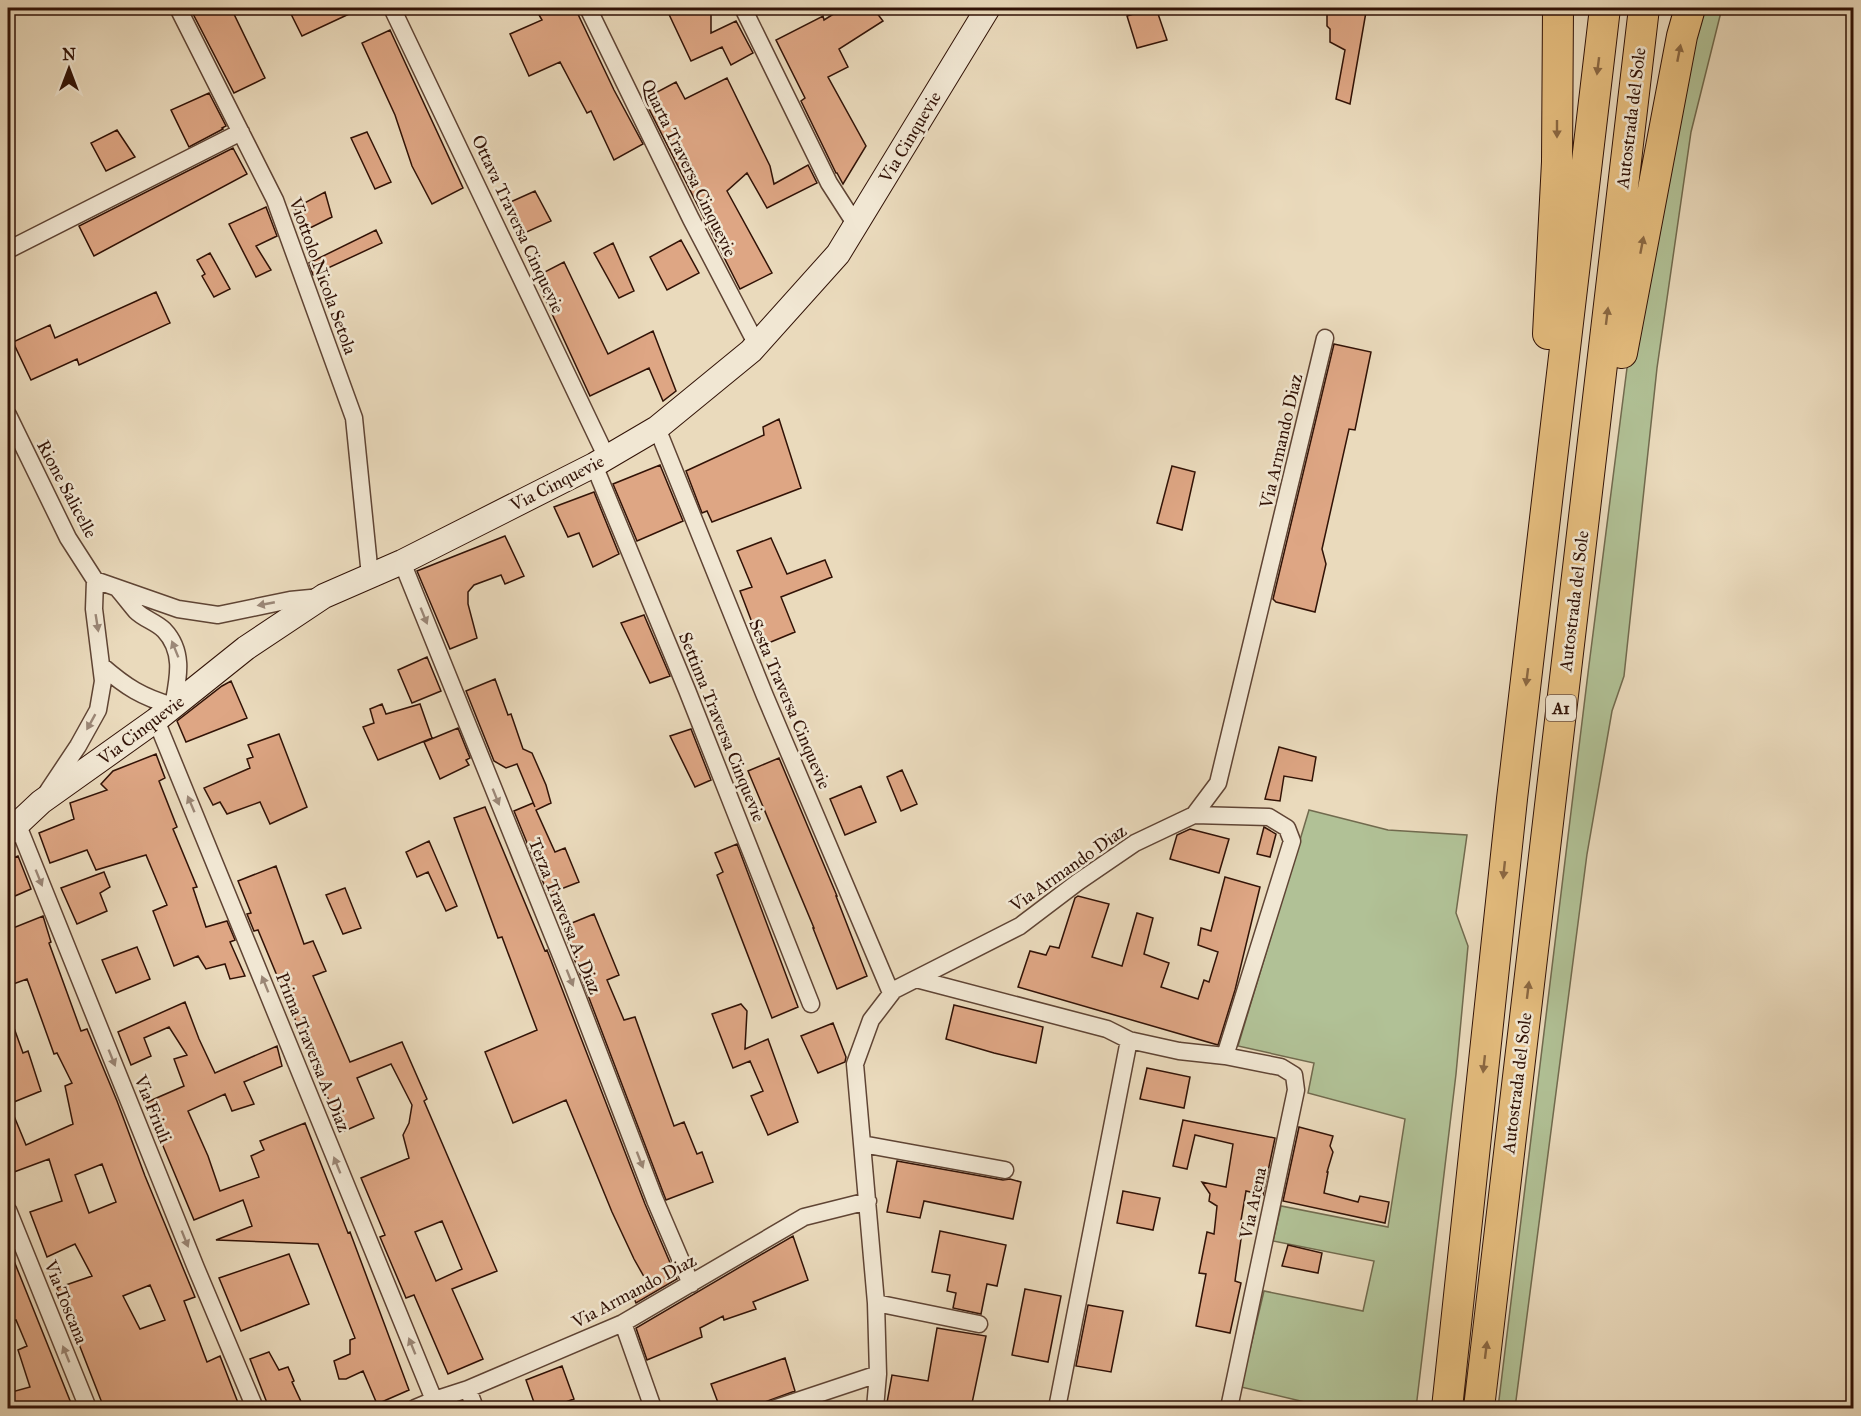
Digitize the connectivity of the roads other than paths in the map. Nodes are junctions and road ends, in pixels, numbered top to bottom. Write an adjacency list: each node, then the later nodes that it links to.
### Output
1 (178, 8): 10 (street, Viottolo Nicola Setola)
2 (392, 8): 17 (street, Ottava Traversa Cinquevie)
3 (588, 8): 14 (street, Quarta Traversa Cinquevie)
4 (743, 8): 11 (street)
5 (988, 8): 11 (street, Via Cinquevie)
6 (1558, 8): 23 (highway, one-way to 23)
7 (1605, 8): 23 (highway, Autostrada del Sole / A1, one-way to 23)
8 (1644, 8): 26 (highway, Autostrada del Sole / A1, one-way to 8)
9 (1690, 8): 26 (highway, one-way to 9)
10 (241, 132): 12 (street); 19 (street, Viottolo Nicola Setola)
11 (856, 225): 14 (street, Via Cinquevie)
12 (8, 250)
13 (1325, 338): 28 (street, Via Armando Diaz)
14 (757, 345): 16 (street, Via Cinquevie)
15 (8, 416): 20 (street, Rione Salicelle)
16 (657, 428): 17 (street, Via Cinquevie); 31 (street, Sesta Traversa Cinquevie)
17 (600, 461): 18 (street, Via Cinquevie); 32 (street, Settima Traversa Cinquevie)
18 (402, 562): 19 (street, Via Cinquevie); 39 (street, Terza Traversa A. Diaz, one-way to 39)
19 (370, 576): 22 (street, Via Cinquevie)
20 (95, 580): 21 (street); 24 (street, one-way to 24)
21 (118, 589): 22 (street, one-way to 21); 25 (street, one-way to 21)
22 (324, 596): 25 (street, Via Cinquevie)
23 (1533, 630): 55 (highway, Autostrada del Sole / A1, one-way to 55)
24 (102, 666): 25 (street); 27 (street, one-way to 27)
25 (165, 713): 27 (street, Via Cinquevie); 45 (street, Prima Traversa A. Diaz, one-way to 25)
26 (1551, 800): 56 (highway, Autostrada del Sole / A1, one-way to 26)
27 (41, 802): 29 (street, Via Cinquevie)
28 (1194, 815): 30 (street, Via Armando Diaz); 34 (street)
29 (12, 828): 47 (street, Via Friuli, one-way to 47)
30 (916, 979): 31 (street, Via Armando Diaz); 33 (street, Via Arena)
31 (891, 993): 35 (street, Via Armando Diaz)
32 (811, 1004)
33 (1129, 1040): 34 (street, Via Arena); 53 (street)
34 (1225, 1056): 54 (street, Via Arena)
35 (862, 1144): 36 (street); 37 (street, Via Armando Diaz)
36 (1005, 1170)
37 (867, 1201): 39 (street, Via Armando Diaz); 40 (street, Via Armando Diaz)
38 (8, 1210): 46 (street, Via Toscana, one-way to 38)
39 (691, 1284): 41 (street, Via Armando Diaz)
40 (876, 1303): 42 (street); 43 (street, Via Armando Diaz)
41 (623, 1323): 44 (street, Via Armando Diaz); 50 (street)
42 (979, 1324)
43 (878, 1374): 51 (street); 52 (street, Via Armando Diaz)
44 (468, 1389): 45 (street, Via Armando Diaz); 49 (street)
45 (434, 1400): 48 (street, Via Armando Diaz)
46 (88, 1408)
47 (255, 1408)
48 (415, 1408)
49 (475, 1408)
50 (653, 1408)
51 (776, 1408)
52 (875, 1408)
53 (1057, 1408)
54 (1230, 1408)
55 (1447, 1408)
56 (1479, 1408)

